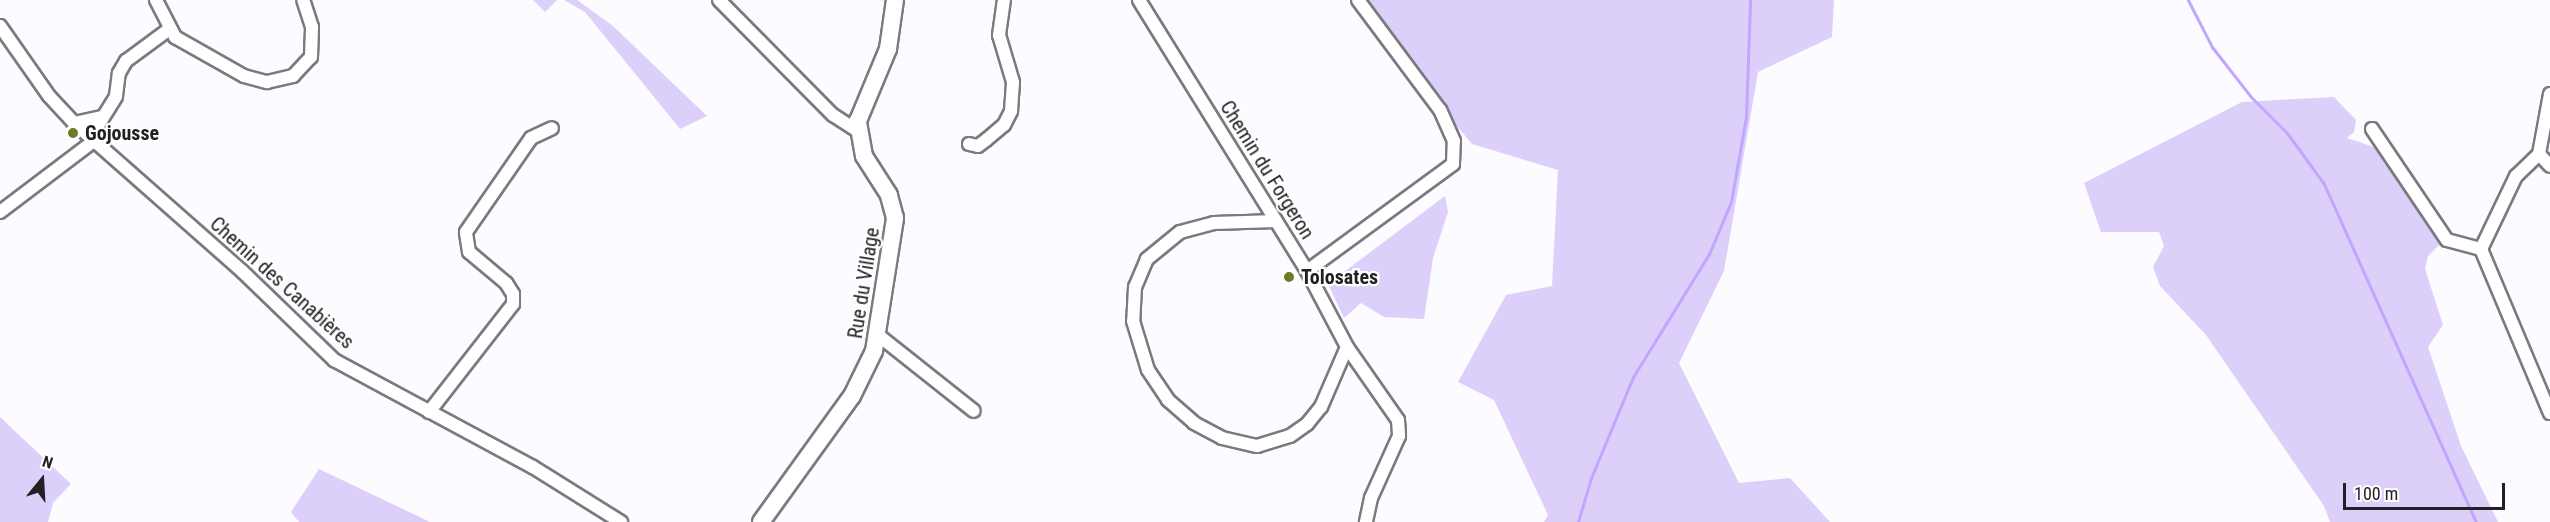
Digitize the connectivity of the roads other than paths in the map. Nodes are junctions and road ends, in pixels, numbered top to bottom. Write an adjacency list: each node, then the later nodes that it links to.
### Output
1 (156, 0): 9 (street)
2 (303, 0): 9 (street)
3 (719, 0): 15 (street)
4 (895, 0): 15 (street)
5 (1004, 0): 17 (street)
6 (1139, 0): 21 (street, Chemin du Forgeron)
7 (1358, 0): 23 (street)
8 (0, 26): 12 (street, Chemin des Canabières)
9 (168, 30): 11 (street)
10 (2550, 94): 18 (street)
11 (102, 117): 12 (street); 16 (street)
12 (75, 123): 16 (street, Chemin des Canabières)
13 (552, 128): 27 (street)
14 (2372, 129): 22 (street)
15 (858, 131): 24 (street, Rue du Village)
16 (94, 141): 20 (street); 27 (street, Chemin des Canabières)
17 (969, 144)
18 (2539, 154): 19 (street); 22 (street)
19 (2550, 166)
20 (0, 212)
21 (1276, 221): 23 (street, Chemin du Forgeron); 25 (street)
22 (2481, 249): 28 (street)
23 (1307, 272): 25 (street, Chemin du Forgeron)
24 (878, 336): 26 (street); 29 (street, Rue du Village)
25 (1347, 347): 31 (street, Chemin du Forgeron)
26 (974, 411)
27 (429, 412): 30 (street, Chemin des Canabières)
28 (2550, 413)
29 (762, 521)
30 (621, 522)
31 (1366, 522)

